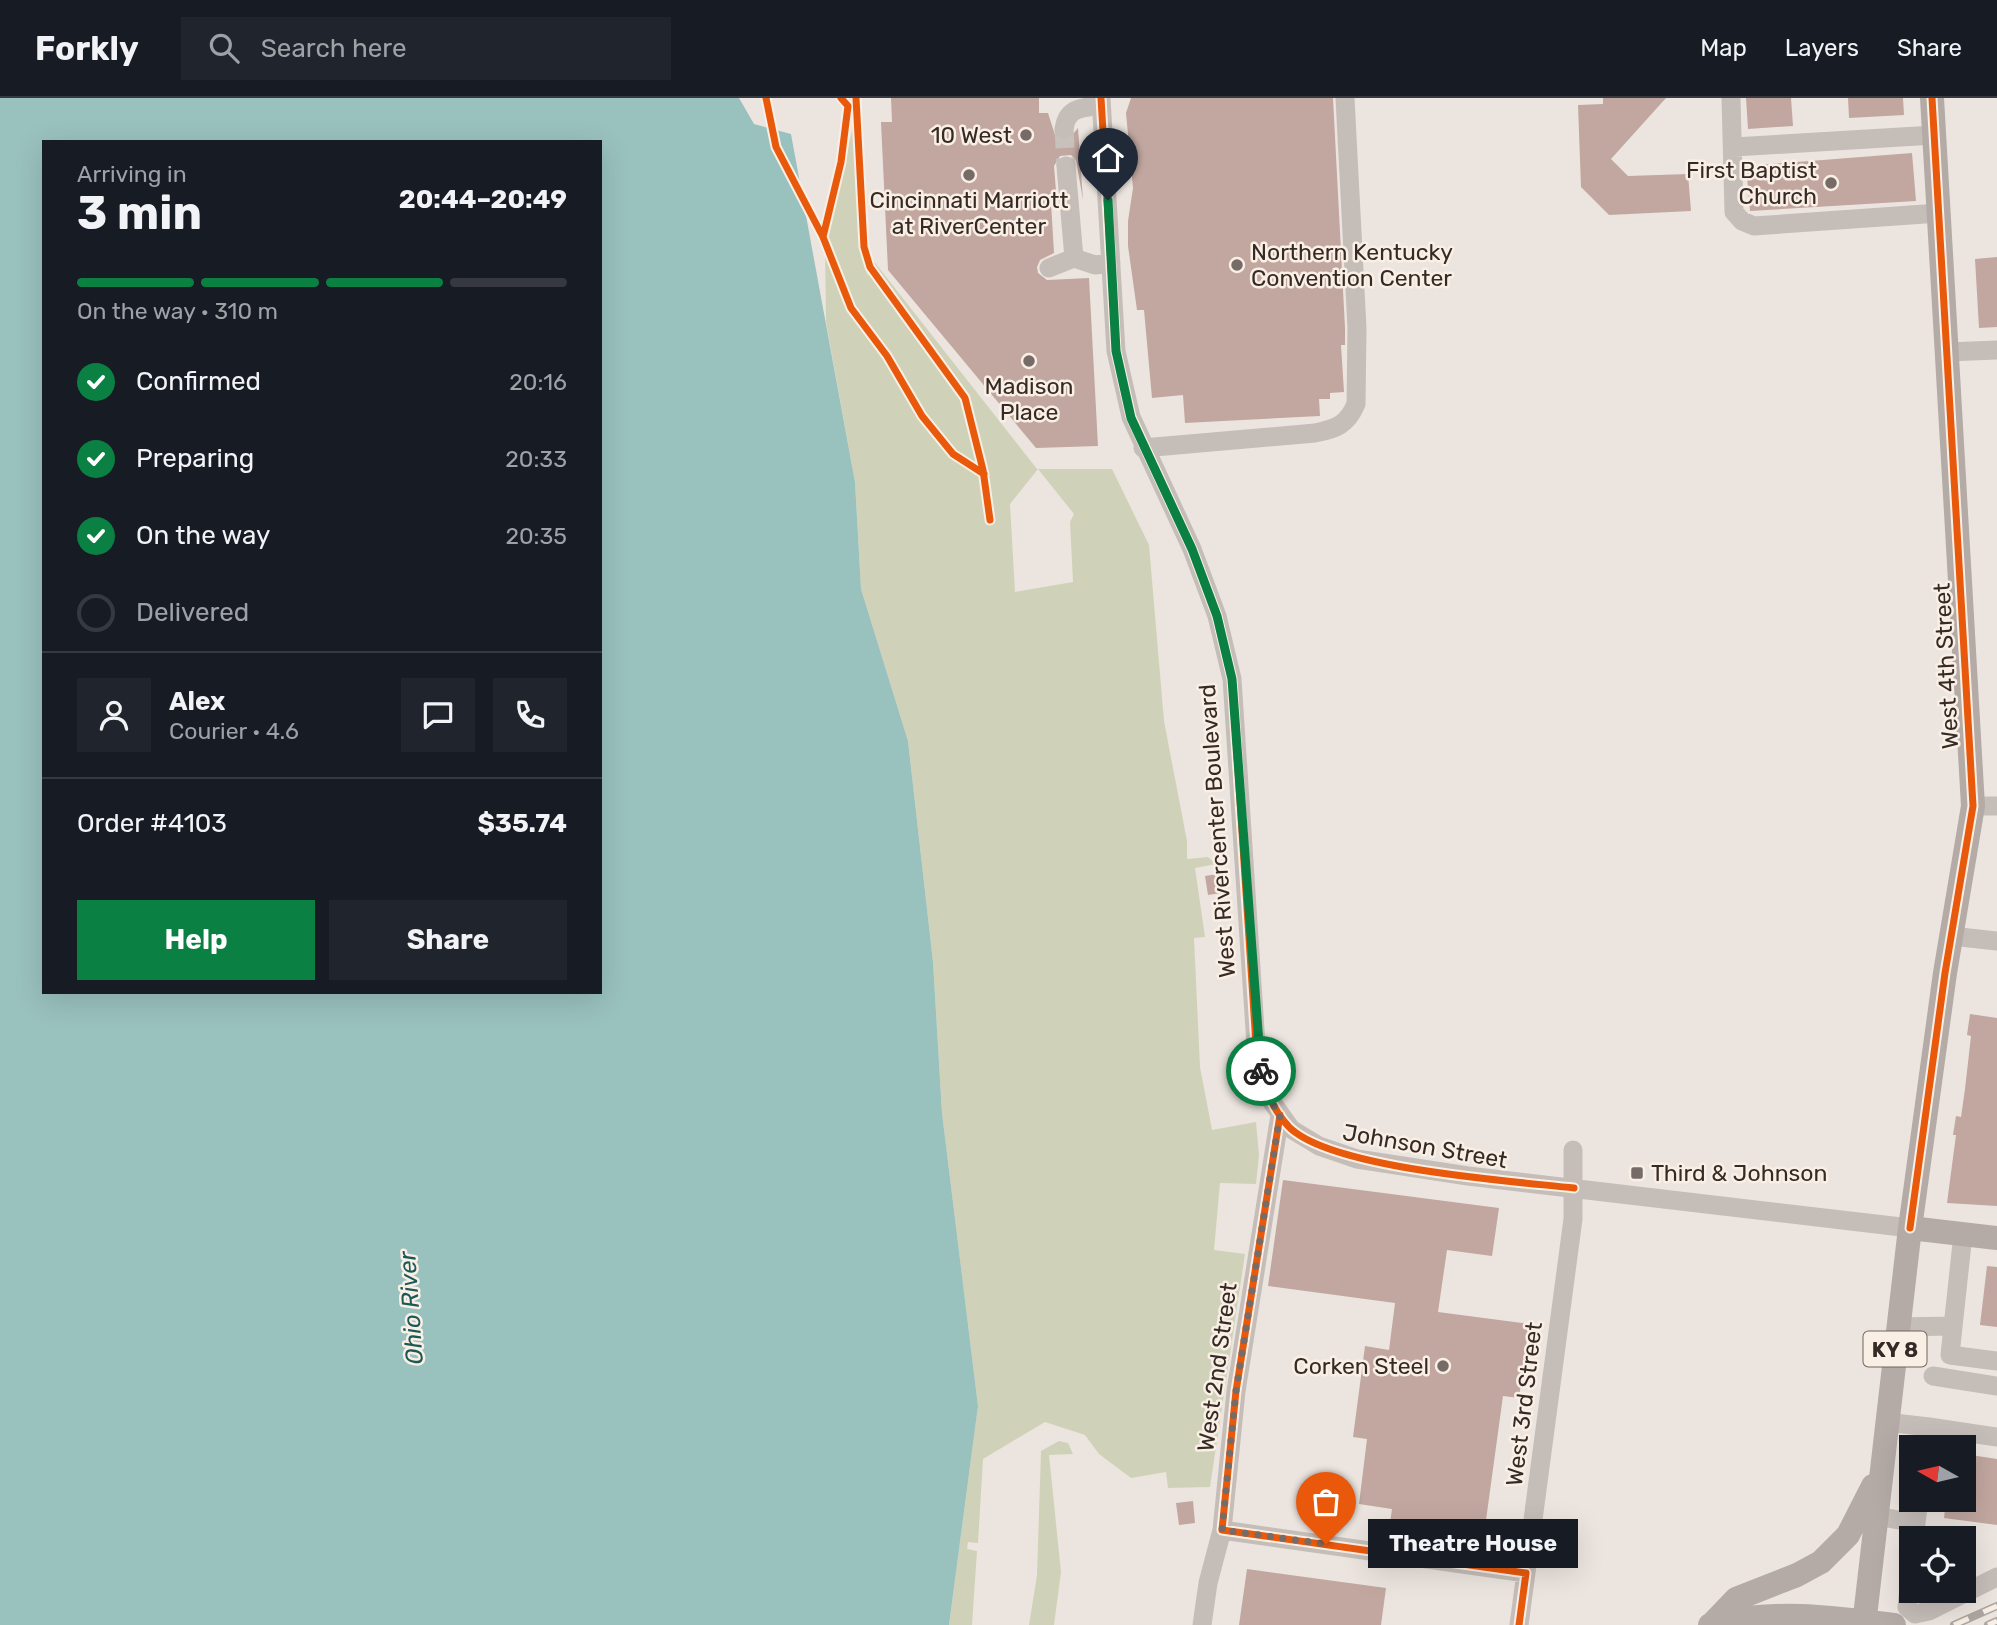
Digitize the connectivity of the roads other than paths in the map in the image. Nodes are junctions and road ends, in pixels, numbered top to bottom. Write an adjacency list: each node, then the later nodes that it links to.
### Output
1 (1345, 98): 15 (street)
2 (1731, 98): 7 (street)
3 (1931, 98): 6 (main road, West 4th Street / KY 8)
4 (1101, 101): 5 (street); 11 (street, West Rivercenter Boulevard)
5 (1064, 129)
6 (1934, 135): 7 (street); 9 (main road, West 4th Street / KY 8)
7 (1734, 147): 9 (street)
8 (1066, 166): 10 (street)
9 (1939, 213): 14 (main road, West 4th Street / KY 8)
10 (1074, 258): 11 (street); 12 (street)
11 (1111, 263): 15 (street, West Rivercenter Boulevard)
12 (1049, 268)
13 (1997, 350): 14 (street)
14 (1947, 352): 16 (main road, West 4th Street / KY 8)
15 (1143, 448): 19 (street, West Rivercenter Boulevard)
16 (1985, 806): 17 (main road, West 4th Street / KY 8)
17 (1951, 936): 18 (street); 22 (main road, West 4th Street / KY 8)
18 (1997, 941)
19 (1280, 1115): 21 (street, Johnson Street); 37 (street, West 2nd Street)
20 (1573, 1150): 21 (street, West 3rd Street)
21 (1574, 1188): 22 (street, Johnson Street); 38 (street, West 3rd Street)
22 (1910, 1228): 23 (main road, Johnson Street); 26 (main road, West 4th Street / KY 8)
23 (1962, 1234): 24 (main road, Johnson Street); 25 (street)
24 (1997, 1238)
25 (1952, 1326): 26 (street); 27 (street)
26 (1898, 1327): 30 (main road, West 4th Street / KY 8)
27 (1997, 1361)
28 (1933, 1376): 29 (street)
29 (1997, 1386)
30 (1886, 1422): 31 (street); 34 (main road, West 4th Street / KY 8)
31 (1929, 1427): 32 (street); 33 (street)
32 (1928, 1435)
33 (1997, 1437)
34 (1882, 1470): 35 (main road, West 4th Street / KY 8); 47 (main road)
35 (1876, 1516): 36 (street); 44 (main road, West 4th Street / KY 8)
36 (1902, 1526)
37 (1222, 1530): 38 (street); 45 (street, West 2nd Street)
38 (1526, 1573): 46 (street, West 3rd Street)
39 (1997, 1577): 40 (street)
40 (1976, 1588)
41 (1907, 1603): 42 (street)
42 (1945, 1603)
43 (1761, 1621): 44 (main road); 47 (main road)
44 (1864, 1623): 48 (main road)
45 (1202, 1625)
46 (1519, 1625)
47 (1710, 1625)
48 (1894, 1625)

